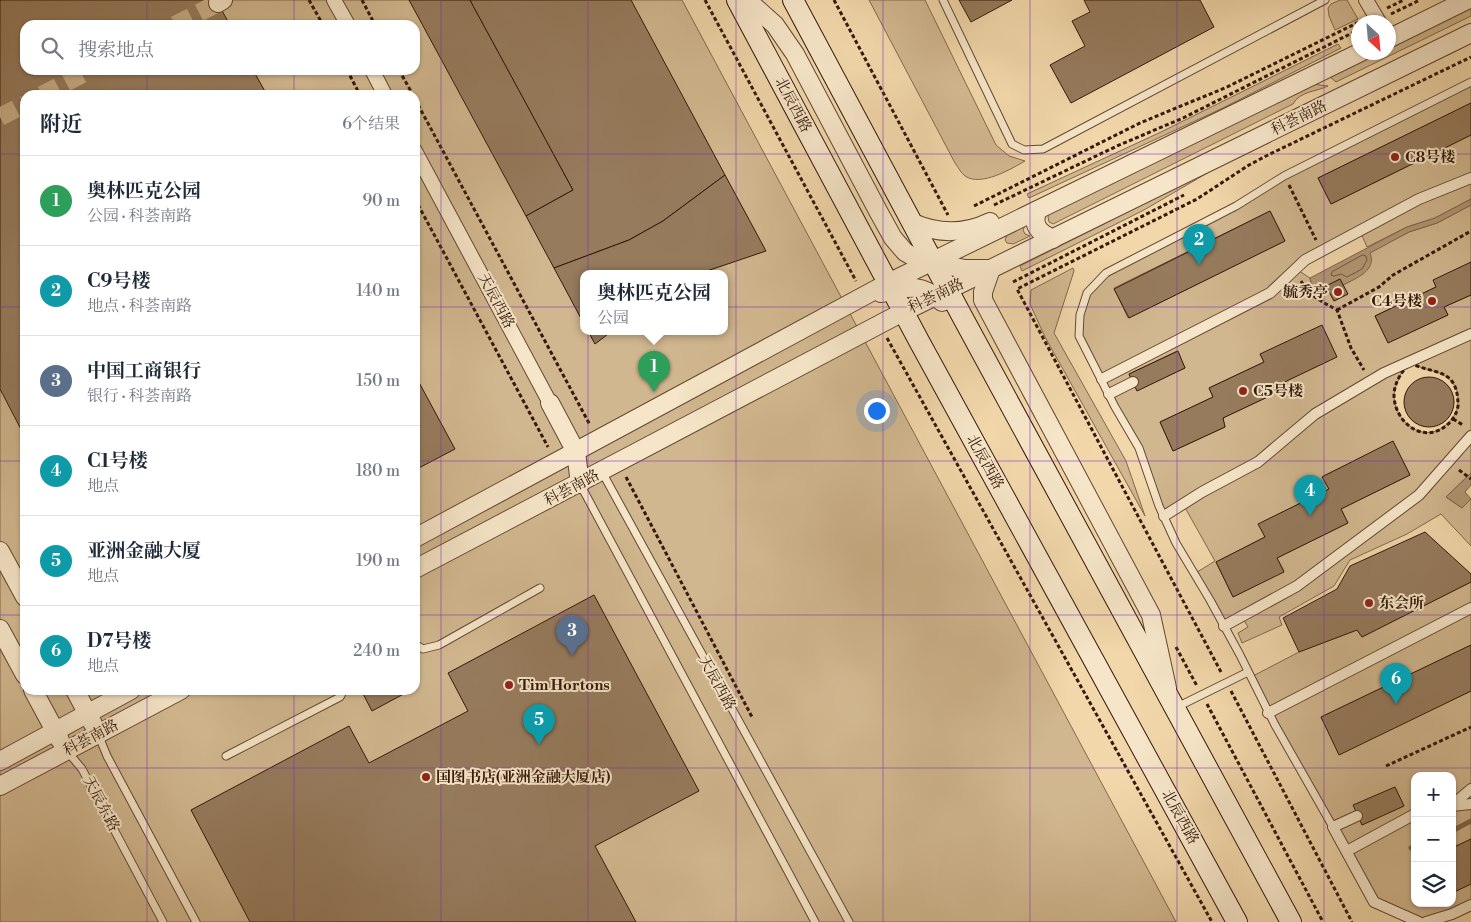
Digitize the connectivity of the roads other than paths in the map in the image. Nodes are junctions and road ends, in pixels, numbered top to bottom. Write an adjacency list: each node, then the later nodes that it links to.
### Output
1 (334, 0): 10 (street)
2 (737, 0): 25 (main road, 北辰西路)
3 (747, 0): 24 (street)
4 (793, 0): 21 (main road)
5 (943, 0): 6 (lane)
6 (1324, 0)
7 (1366, 0): 9 (street)
8 (1467, 0): 12 (street)
9 (1375, 15)
10 (345, 20)
11 (1471, 33): 22 (street, 科荟南路)
12 (1396, 35)
13 (1351, 57): 17 (street, 科荟南路)
14 (375, 75): 16 (street)
15 (1471, 82): 31 (lane)
16 (382, 90)
17 (1183, 139): 20 (street, 科荟南路); 21 (street)
18 (420, 160): 34 (street, 天辰西路)
19 (1471, 178): 31 (street)
20 (1038, 210): 22 (street); 23 (street, 科荟南路)
21 (913, 223): 23 (main road)
22 (1053, 239): 24 (street, 科荟南路)
23 (933, 261): 25 (street, 科荟南路); 26 (main road)
24 (991, 270): 26 (street, 科荟南路); 56 (street)
25 (888, 283): 27 (street, 科荟南路); 28 (main road, 北辰西路)
26 (948, 290): 28 (street, 科荟南路); 30 (main road)
27 (860, 292): 30 (street); 36 (street, 科荟南路)
28 (904, 312): 37 (street, 科荟南路); 78 (main road, 北辰西路)
29 (1471, 334): 39 (street)
30 (977, 345): 56 (main road)
31 (1102, 379): 33 (lane)
32 (1133, 382): 33 (street)
33 (1109, 394): 39 (lane)
34 (550, 403): 36 (street, 天辰西路)
35 (1471, 436): 46 (street)
36 (576, 452): 37 (street, 天辰西路); 38 (street, 天辰西路); 40 (street, 科荟南路)
37 (602, 472): 38 (street, 科荟南路); 77 (lane, 天辰西路)
38 (580, 484): 42 (street, 科荟南路); 76 (lane, 天辰西路)
39 (1164, 516): 46 (lane)
40 (420, 535)
41 (0, 551): 43 (street)
42 (420, 566)
43 (20, 588)
44 (540, 588): 48 (lane)
45 (1471, 608): 57 (street)
46 (1224, 626): 50 (lane)
47 (0, 629): 49 (street)
48 (420, 648)
49 (20, 666)
50 (1248, 672): 56 (lane); 57 (lane)
51 (36, 695): 59 (street, 天辰东路)
52 (78, 695): 58 (street, 天辰东路)
53 (122, 695): 58 (street, 科荟南路)
54 (171, 695): 60 (street, 科荟南路)
55 (341, 695): 62 (lane)
56 (1172, 702): 79 (main road)
57 (1268, 713): 71 (lane)
58 (87, 714): 59 (street, 科荟南路); 60 (street, 天辰东路)
59 (55, 731): 61 (street, 天辰东路); 63 (street, 科荟南路)
60 (98, 733): 61 (street, 科荟南路); 75 (lane, 天辰东路)
61 (66, 751): 64 (street, 科荟南路); 74 (lane, 天辰东路)
62 (226, 756)
63 (0, 761)
64 (0, 786)
65 (1471, 789): 66 (street)
66 (1456, 802)
67 (1471, 804): 68 (street)
68 (1456, 806)
69 (1357, 816): 71 (street)
70 (1411, 816): 72 (street)
71 (1333, 827): 72 (street)
72 (1347, 851): 80 (street)
73 (1471, 906): 81 (street)
74 (164, 922)
75 (196, 922)
76 (816, 922)
77 (849, 922)
78 (1237, 922)
79 (1291, 922)
80 (1419, 922)
81 (1426, 922)

